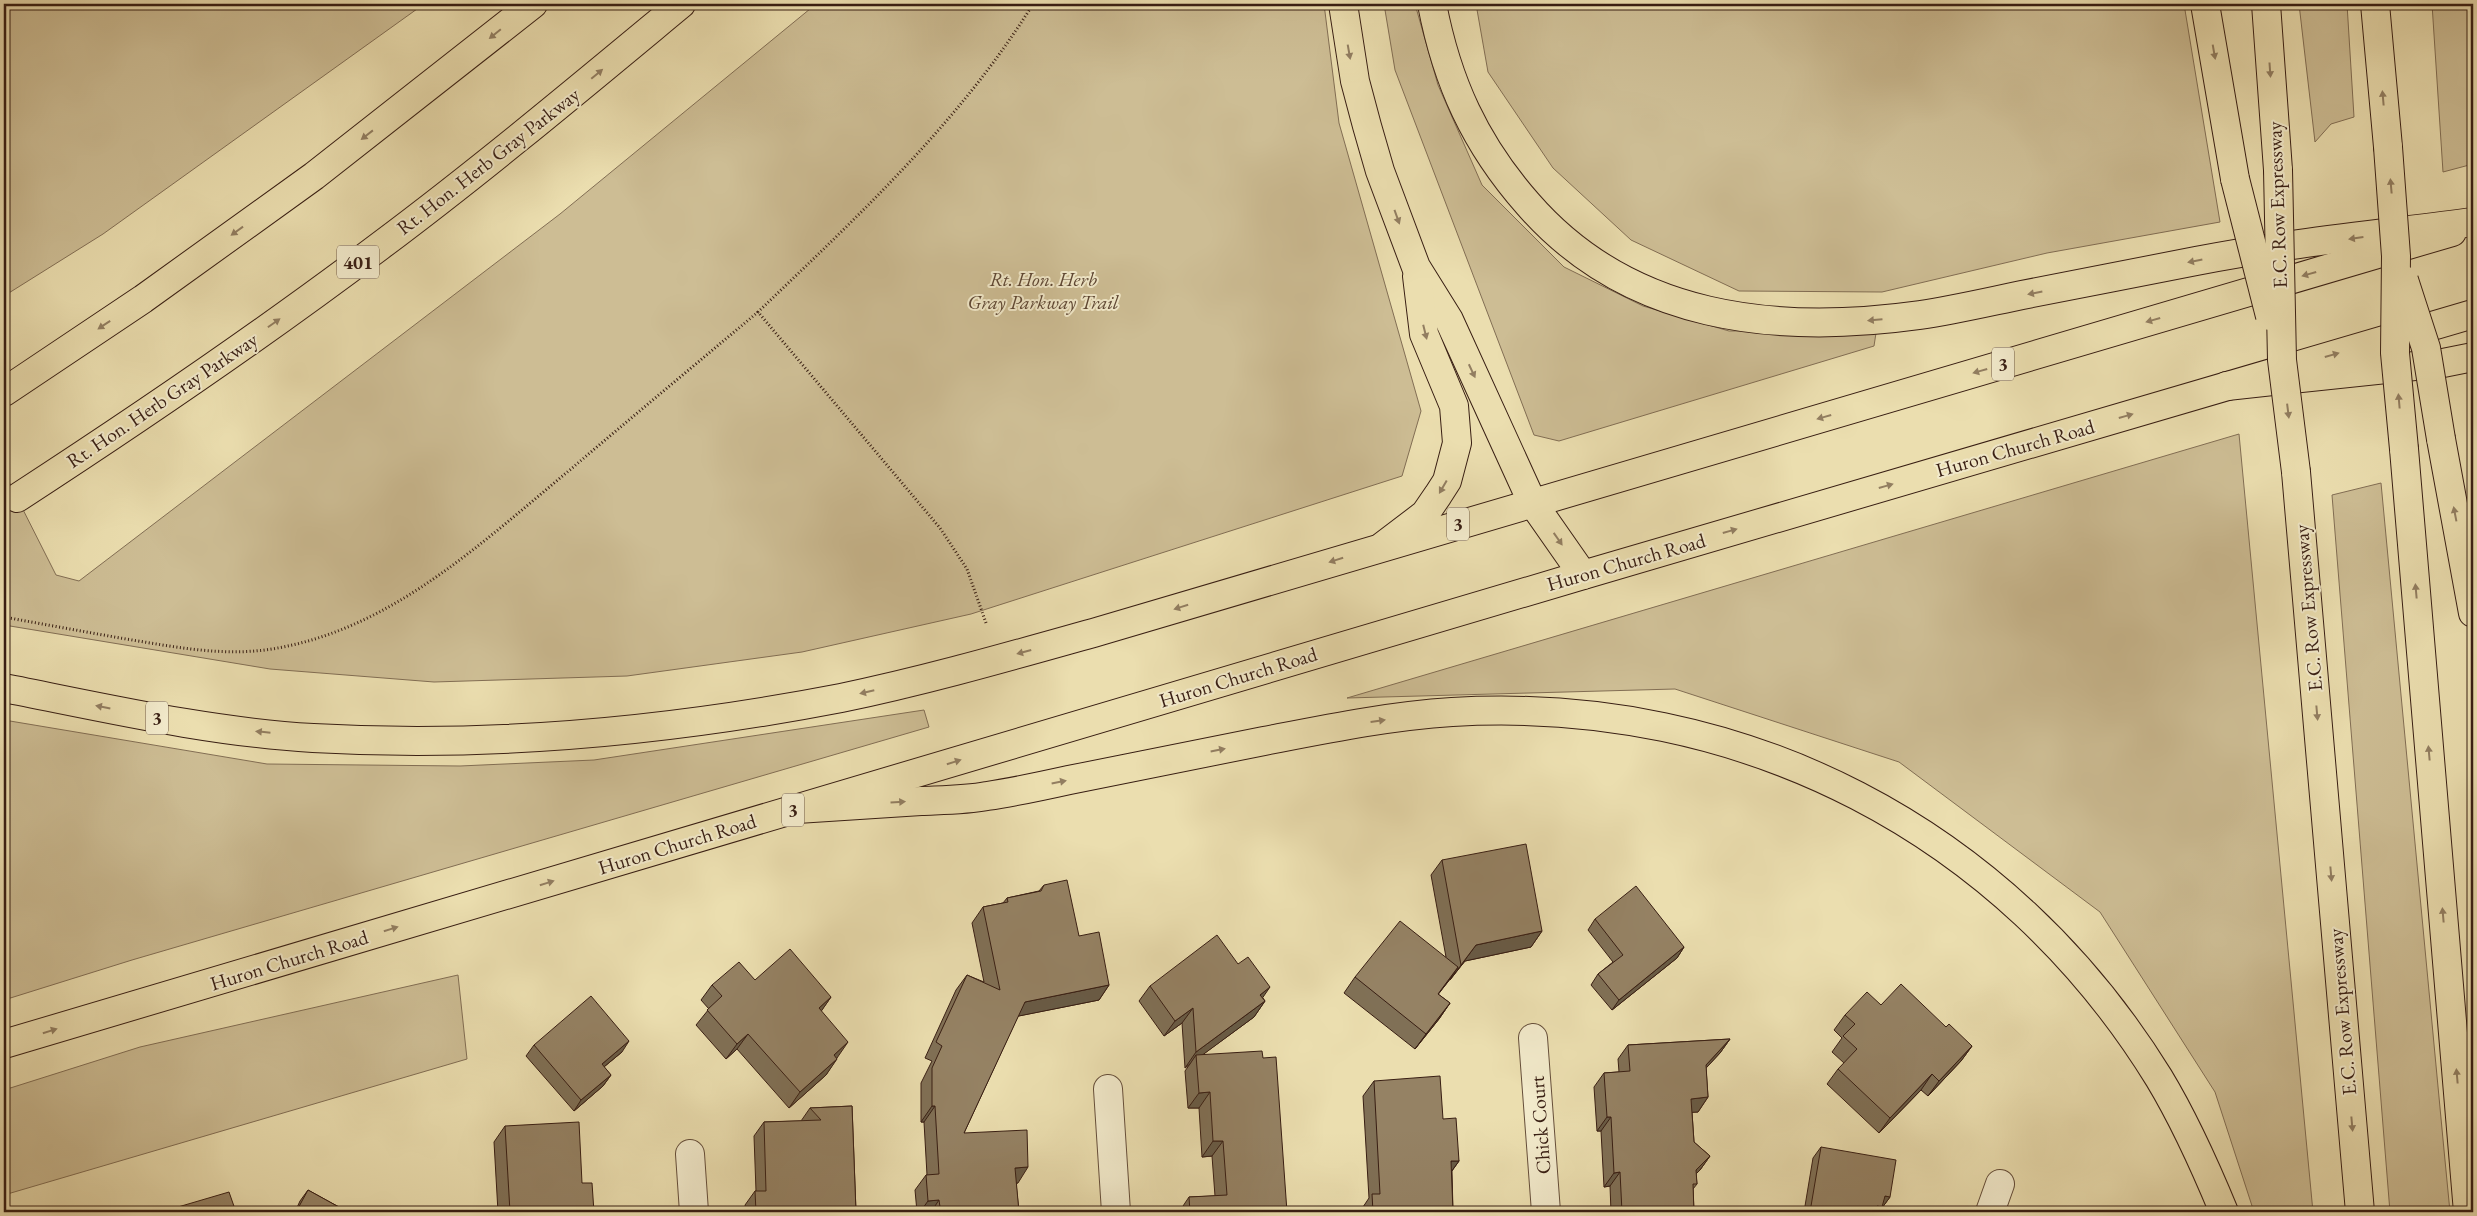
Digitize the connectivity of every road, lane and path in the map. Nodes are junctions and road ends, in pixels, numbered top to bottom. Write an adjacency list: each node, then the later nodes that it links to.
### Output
1 (533, 4): 18 (highway, one-way to 18)
2 (681, 4): 19 (highway, Rt. Hon. Herb Gray Parkway / 401, one-way to 2)
3 (1033, 4): 13 (path)
4 (1343, 4): 12 (highway, one-way to 12)
5 (1432, 4): 9 (highway, one-way to 5)
6 (2205, 4): 16 (highway, one-way to 16, bridge)
7 (2266, 4): 16 (highway, E.C. Row Expressway, one-way to 16, bridge)
8 (2376, 4): 11 (highway, one-way to 8, bridge)
9 (2473, 222)
10 (2473, 226): 20 (highway, 3, one-way to 20)
11 (2396, 256): 23 (highway, one-way to 11, bridge); 39 (highway, one-way to 11, bridge)
12 (1416, 267): 20 (highway, one-way to 20); 21 (highway, one-way to 21)
13 (758, 312): 24 (path); 25 (path)
14 (2473, 314): 17 (highway, Huron Church Road / 3, one-way to 14)
15 (2473, 357): 17 (highway)
16 (2282, 360): 38 (highway, E.C. Row Expressway, one-way to 38, bridge)
17 (2227, 386): 22 (highway, Huron Church Road / 3, one-way to 17)
18 (4, 392)
19 (17, 498)
20 (1532, 502): 21 (highway, 3); 22 (highway, one-way to 22)
21 (1383, 546): 26 (highway, 3, one-way to 26)
22 (1583, 575): 27 (highway, Huron Church Road / 3, one-way to 22)
23 (2473, 613)
24 (4, 617)
25 (986, 623)
26 (4, 688)
27 (797, 809): 29 (highway, Huron Church Road / 3, one-way to 27); 37 (highway, one-way to 37)
28 (1533, 1038): 35 (street, Chick Court)
29 (4, 1044)
30 (1108, 1089): 34 (street)
31 (690, 1154): 33 (street)
32 (2000, 1184): 36 (street)
33 (694, 1212)
34 (1116, 1212)
35 (1546, 1212)
36 (1990, 1212)
37 (2224, 1212)
38 (2360, 1212)
39 (2468, 1212)

